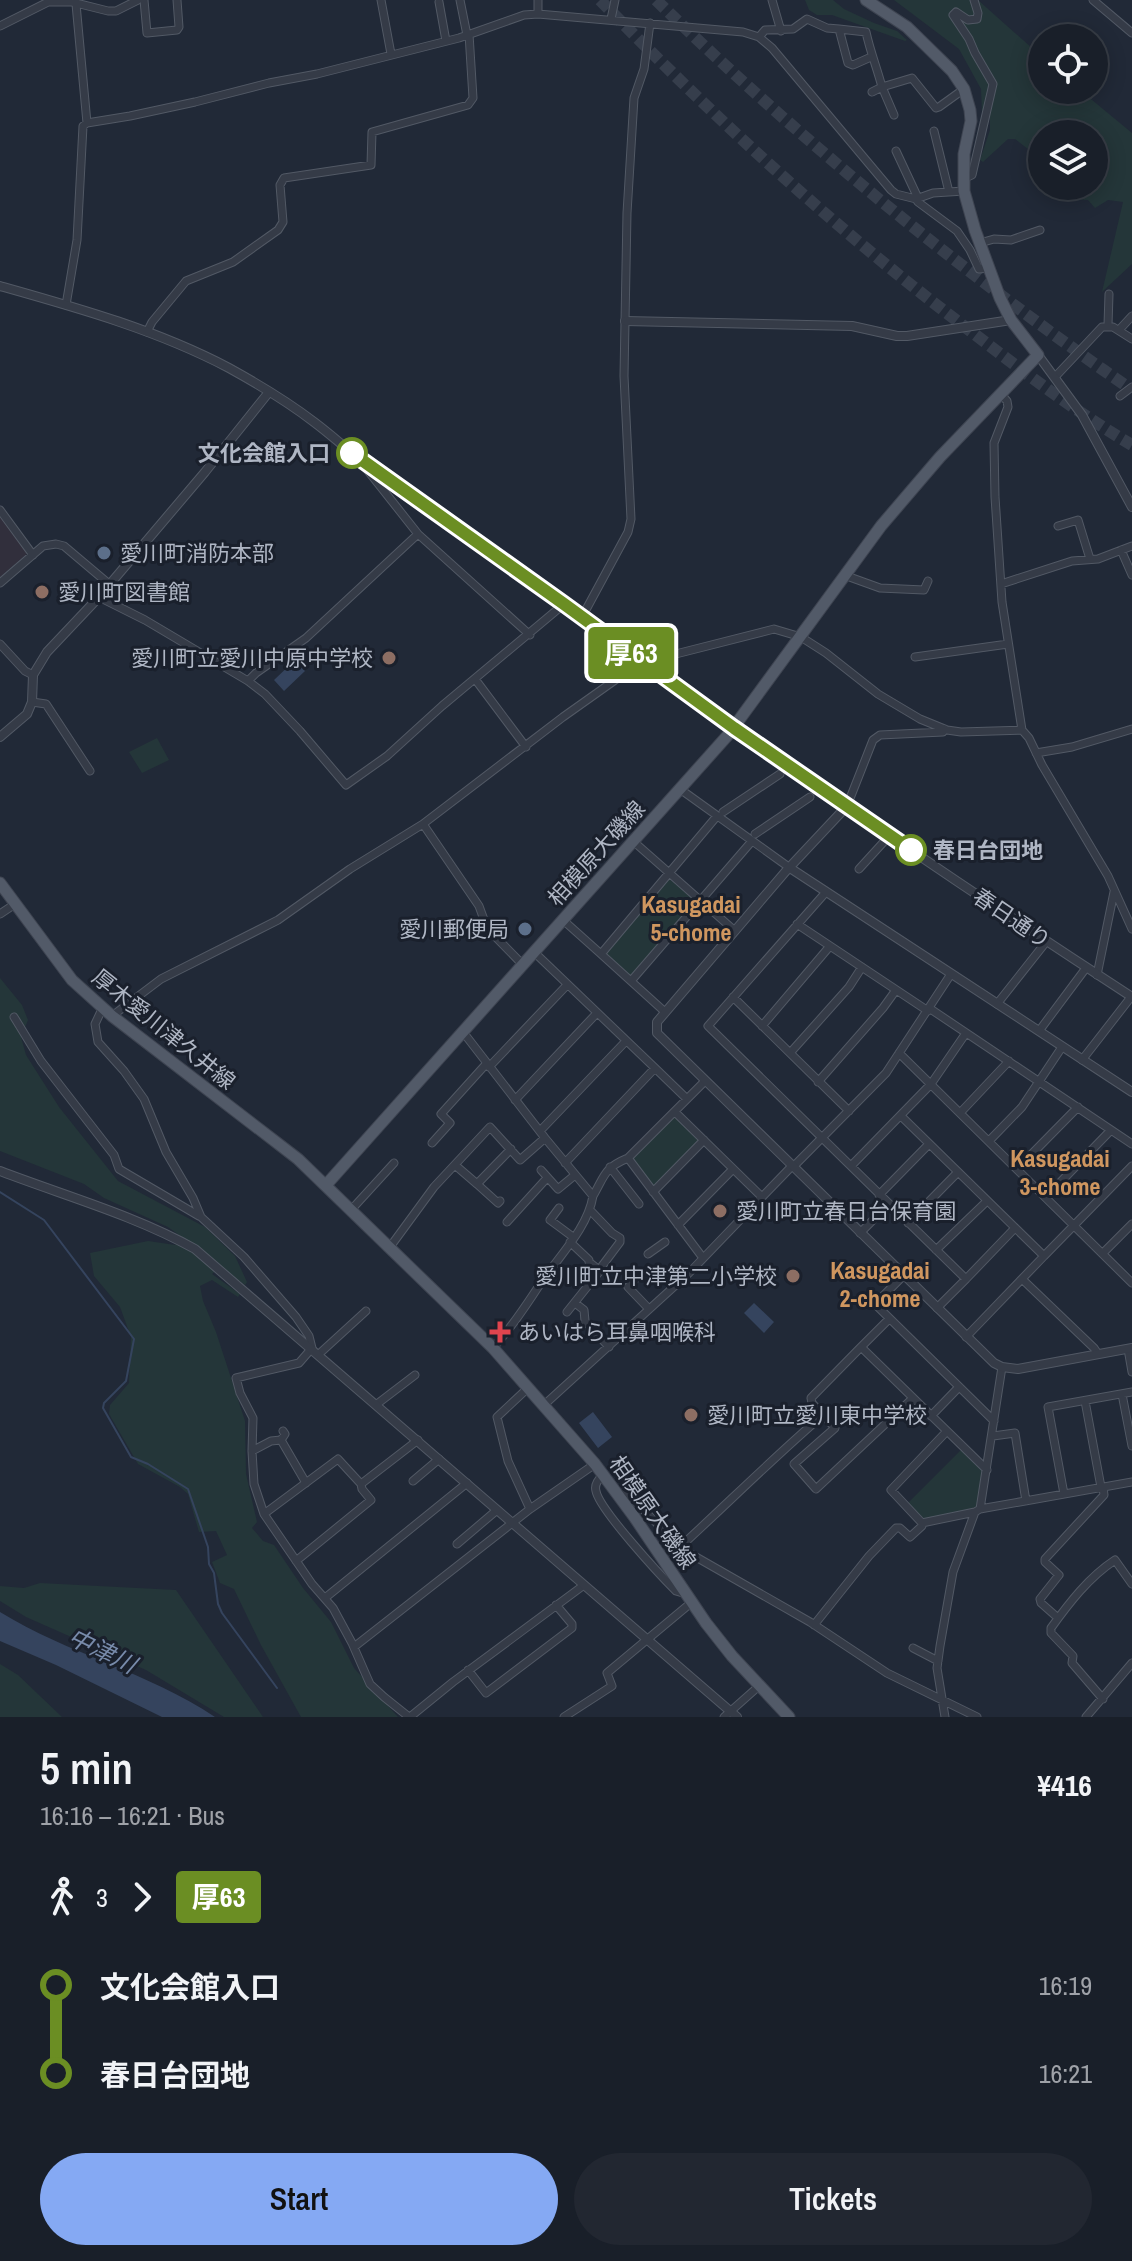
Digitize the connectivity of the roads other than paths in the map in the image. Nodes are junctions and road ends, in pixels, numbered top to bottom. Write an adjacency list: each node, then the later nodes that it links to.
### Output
1 (138, 0): 12 (street)
2 (144, 0): 20 (street)
3 (177, 0): 20 (street)
4 (381, 0): 26 (street)
5 (538, 0): 14 (street)
6 (615, 0): 15 (street)
7 (772, 0): 19 (street)
8 (866, 0): 29 (main road)
9 (974, 0): 35 (street)
10 (1093, 0): 21 (street)
11 (462, 2): 22 (street)
12 (76, 4): 17 (street); 32 (street)
13 (438, 7): 24 (street)
14 (538, 14): 15 (street); 22 (street)
15 (611, 19): 16 (street)
16 (650, 23): 23 (street); 46 (street)
17 (0, 26)
18 (839, 29): 19 (street); 27 (street); 27 (street)
19 (781, 31): 23 (street)
20 (147, 33): 25 (street)
21 (1132, 33)
22 (468, 35): 24 (street); 49 (street)
23 (759, 37): 37 (street)
24 (446, 41): 26 (street)
25 (148, 43)
26 (391, 54): 32 (street)
27 (871, 57): 28 (street)
28 (882, 87): 29 (street); 30 (street); 31 (street)
29 (964, 89): 35 (main road)
30 (872, 92)
31 (894, 115)
32 (87, 123): 43 (street)
33 (934, 131): 36 (street)
34 (896, 151): 37 (street)
35 (964, 185): 36 (street); 39 (main road)
36 (949, 192): 37 (street)
37 (917, 198): 40 (street)
38 (1040, 230): 39 (street)
39 (980, 243): 40 (main road)
40 (989, 268): 45 (main road)
41 (0, 286): 43 (street, 春日通り)
42 (1109, 294): 47 (street)
43 (66, 305): 49 (street, 春日通り)
44 (1132, 316): 48 (street)
45 (1011, 320): 46 (street); 51 (main road)
46 (625, 321): 75 (street)
47 (1108, 325): 48 (street); 52 (street)
48 (1119, 330): 50 (street)
49 (147, 332): 55 (street, 春日通り)
50 (1132, 339)
51 (1038, 355): 52 (street); 56 (main road, 相模原大磯線)
52 (1055, 377): 59 (street)
53 (1121, 380): 54 (street)
54 (1130, 389): 57 (street)
55 (269, 392): 58 (street, 春日通り); 71 (street)
56 (1000, 393): 67 (main road, 相模原大磯線); 72 (street)
57 (1120, 396)
58 (358, 458): 62 (street); 74 (street, 春日通り)
59 (1132, 507)
60 (0, 510): 65 (street)
61 (1058, 526): 66 (street)
62 (418, 534): 76 (street); 84 (street)
63 (1132, 546): 64 (street)
64 (1121, 550): 66 (street); 68 (street)
65 (33, 555): 70 (street); 71 (street)
66 (1090, 559): 72 (street)
67 (844, 575): 69 (street); 77 (main road, 相模原大磯線)
68 (1132, 575)
69 (928, 581)
70 (0, 583)
71 (109, 584): 73 (street)
72 (1001, 584): 79 (street)
73 (99, 597): 82 (street); 84 (street)
74 (564, 604): 75 (street, 春日通り); 76 (street)
75 (582, 617): 81 (street, 春日通り)
76 (530, 635): 83 (street)
77 (801, 637): 81 (street); 86 (main road, 相模原大磯線); 87 (street)
78 (0, 644): 82 (street)
79 (1008, 644): 80 (street); 89 (street)
80 (915, 657)
81 (642, 661): 86 (street, 春日通り); 91 (street)
82 (33, 675): 85 (street)
83 (475, 679): 84 (street); 91 (street)
84 (248, 681)
85 (32, 702): 90 (street); 93 (street)
86 (734, 728): 95 (main road, 相模原大磯線); 97 (street, 春日通り)
87 (945, 729): 89 (street); 97 (street)
88 (1132, 729): 92 (street)
89 (1022, 730): 92 (street)
90 (0, 737)
91 (526, 747): 99 (street)
92 (1036, 753): 108 (street)
93 (90, 771)
94 (780, 774): 98 (street)
95 (680, 789): 98 (street); 102 (main road, 相模原大磯線)
96 (810, 797): 101 (street)
97 (847, 806): 100 (street, 春日通り); 103 (street)
98 (720, 814): 101 (street); 105 (street)
99 (423, 824): 122 (street); 134 (street)
100 (890, 835): 104 (street); 118 (street, 春日通り)
101 (754, 838): 103 (street); 109 (street)
102 (633, 841): 105 (street); 114 (main road, 相模原大磯線)
103 (790, 868): 107 (street); 117 (street)
104 (859, 869)
105 (669, 873): 109 (street); 121 (street)
106 (0, 883): 110 (main road, 厚木愛川津久井線)
107 (826, 892): 115 (street); 125 (street)
108 (1114, 892): 112 (street); 126 (street)
109 (700, 902): 117 (street); 127 (street)
110 (15, 904): 113 (street); 134 (main road, 厚木愛川津久井線)
111 (1132, 907): 112 (street)
112 (1124, 913): 116 (street)
113 (0, 914)
114 (563, 920): 120 (main road, 相模原大磯線); 121 (street)
115 (797, 924): 119 (street); 130 (street)
116 (1132, 929)
117 (735, 931): 135 (street)
118 (1046, 942): 124 (street, 春日通り); 132 (street)
119 (830, 946): 123 (street); 138 (street)
120 (534, 952): 122 (main road, 相模原大磯線); 128 (street)
121 (601, 954): 127 (street)
122 (523, 965): 140 (main road, 相模原大磯線)
123 (862, 967): 129 (street); 144 (street)
124 (1086, 968): 126 (street, 春日通り); 139 (street)
125 (951, 974): 132 (street); 133 (street)
126 (1097, 975): 131 (street, 春日通り)
127 (631, 981): 135 (street)
128 (567, 985): 136 (street); 148 (street)
129 (896, 990): 133 (street); 151 (street)
130 (733, 997): 138 (street); 164 (street)
131 (1131, 997): 146 (street)
132 (997, 1004): 139 (street)
133 (928, 1009): 141 (street); 145 (street)
134 (108, 1012): 187 (main road, 厚木愛川津久井線); 200 (street)
135 (665, 1012): 150 (street)
136 (597, 1013): 142 (street); 156 (street)
137 (14, 1017): 200 (street)
138 (762, 1026): 144 (street)
139 (1039, 1031): 143 (street)
140 (463, 1032): 148 (street); 187 (main road, 相模原大磯線)
141 (966, 1033): 147 (street); 153 (street)
142 (626, 1041): 149 (street); 163 (street)
143 (1062, 1047): 146 (street); 152 (street)
144 (790, 1053): 151 (street)
145 (899, 1053): 153 (street); 158 (street)
146 (1082, 1060): 154 (street)
147 (1009, 1061): 152 (street); 160 (street)
148 (488, 1065): 156 (street); 167 (street)
149 (655, 1068): 155 (street); 173 (street)
150 (705, 1081): 155 (street); 175 (street)
151 (818, 1082): 158 (street)
152 (1040, 1082): 157 (street); 166 (street)
153 (931, 1084): 160 (street); 161 (street)
154 (1132, 1092)
155 (687, 1099): 159 (street)
156 (515, 1100): 163 (street)
157 (1078, 1107): 162 (street); 180 (street)
158 (849, 1111): 164 (street)
159 (675, 1112): 165 (street); 171 (street)
160 (960, 1113): 166 (street)
161 (901, 1116): 168 (street); 176 (street)
162 (1111, 1130): 169 (street); 192 (street)
163 (542, 1134): 170 (street); 173 (street)
164 (822, 1138): 175 (street); 176 (street)
165 (704, 1140): 179 (street); 188 (street)
166 (989, 1141): 180 (street)
167 (432, 1143)
168 (929, 1144): 183 (street); 189 (street)
169 (1132, 1144)
170 (511, 1149): 174 (street); 186 (street)
171 (628, 1158): 178 (street); 188 (street)
172 (394, 1163): 198 (street)
173 (565, 1163): 184 (street)
174 (455, 1165): 186 (street); 212 (street)
175 (793, 1166): 191 (street); 209 (street)
176 (851, 1166): 189 (street)
177 (1132, 1166): 206 (street)
178 (610, 1167): 190 (street); 195 (street)
179 (733, 1169): 191 (street); 205 (street)
180 (1017, 1169): 192 (street)
181 (541, 1170): 185 (street)
182 (0, 1171): 235 (street)
183 (958, 1172): 193 (street); 203 (street)
184 (575, 1175): 185 (street); 190 (street)
185 (547, 1178): 202 (street)
186 (477, 1184): 194 (street)
187 (326, 1185): 198 (main road, 相模原大磯線)
188 (653, 1192): 205 (street)
189 (879, 1195): 196 (street)
190 (593, 1196): 199 (street)
191 (762, 1197): 217 (street)
192 (1046, 1197): 206 (street)
193 (987, 1201): 208 (street); 213 (street)
194 (498, 1203)
195 (639, 1204)
196 (889, 1204): 203 (street); 209 (street)
197 (559, 1208): 201 (street)
198 (351, 1210): 212 (main road, 相模原大磯線)
199 (590, 1210): 210 (street); 218 (street)
200 (201, 1217): 235 (street)
201 (550, 1220): 207 (street); 210 (street)
202 (507, 1222)
203 (908, 1223): 213 (street)
204 (1132, 1224): 214 (street)
205 (678, 1225): 217 (street)
206 (1074, 1225): 214 (street); 216 (street)
207 (542, 1228)
208 (1015, 1228): 216 (street); 221 (street)
209 (860, 1233): 219 (street)
210 (572, 1240): 218 (street); 233 (street)
211 (665, 1242): 215 (street)
212 (390, 1247): 233 (main road, 相模原大磯線)
213 (936, 1250): 221 (street)
214 (1103, 1253): 223 (street)
215 (648, 1254)
216 (1044, 1256): 222 (street)
217 (703, 1258): 226 (street)
218 (599, 1270): 224 (street)
219 (903, 1276): 225 (street); 229 (street)
220 (634, 1277): 226 (street)
221 (966, 1279): 225 (street)
222 (1022, 1279): 230 (street); 236 (street)
223 (1132, 1281)
224 (575, 1303): 228 (street); 231 (street)
225 (937, 1308): 230 (street)
226 (649, 1309): 231 (street)
227 (366, 1311): 235 (street)
228 (567, 1312)
229 (889, 1319): 232 (street); 241 (street)
230 (966, 1337): 237 (street)
231 (609, 1347): 247 (street)
232 (861, 1347): 244 (street); 248 (street)
233 (493, 1348): 240 (main road, 相模原大磯線)
234 (1130, 1349): 236 (street); 238 (street)
235 (315, 1351): 246 (street); 257 (street)
236 (1098, 1354): 237 (street)
237 (1002, 1367): 250 (street)
238 (1132, 1372)
239 (410, 1376): 246 (street)
240 (529, 1387): 247 (main road, 相模原大磯線); 271 (street)
241 (959, 1387): 249 (street); 250 (street)
242 (1132, 1392): 243 (street)
243 (1122, 1394): 245 (street); 256 (street)
244 (913, 1398): 248 (street); 249 (street)
245 (1085, 1401): 267 (street); 269 (street)
246 (377, 1404): 255 (street)
247 (544, 1405): 259 (main road, 相模原大磯線)
248 (823, 1415): 278 (street)
249 (931, 1416): 252 (street)
250 (994, 1421): 253 (street)
251 (283, 1431): 254 (street)
252 (947, 1431): 260 (street); 276 (street)
253 (993, 1436): 260 (street); 270 (street)
254 (281, 1440): 257 (street); 264 (street)
255 (418, 1440): 258 (street); 266 (street)
256 (1132, 1446)
257 (252, 1451): 274 (street)
258 (439, 1459): 262 (street); 265 (street)
259 (595, 1464): 261 (main road, 相模原大磯線); 271 (street)
260 (987, 1470): 273 (street)
261 (603, 1475): 268 (main road, 相模原大磯線); 283 (street)
262 (413, 1481)
263 (1132, 1482): 267 (street)
264 (306, 1483): 266 (street); 274 (street)
265 (467, 1483): 272 (street); 282 (street)
266 (361, 1484): 279 (street)
267 (1102, 1487): 269 (street); 285 (street)
268 (616, 1491): 278 (street); 283 (main road, 相模原大磯線)
269 (1064, 1494): 270 (street)
270 (1026, 1501): 273 (street)
271 (530, 1509): 275 (street)
272 (497, 1510): 275 (street); 277 (street)
273 (978, 1511): 276 (street); 292 (street)
274 (264, 1514): 279 (street)
275 (512, 1522): 281 (street); 288 (street)
276 (922, 1523): 286 (street)
277 (460, 1539)
278 (680, 1547): 286 (street)
279 (296, 1561): 282 (street)
280 (1132, 1584): 285 (street)
281 (584, 1585): 284 (street); 287 (street)
282 (325, 1598): 288 (street)
283 (689, 1598): 287 (street); 295 (main road, 相模原大磯線)
284 (556, 1605): 294 (street); 294 (street)
285 (1058, 1618): 291 (street)
286 (814, 1625): 297 (street)
287 (648, 1640): 298 (street); 300 (street)
288 (354, 1647): 299 (street)
289 (913, 1648): 292 (street)
290 (1081, 1649): 291 (street)
291 (1073, 1656): 296 (street)
292 (938, 1661): 297 (street)
293 (1132, 1663): 296 (street)
294 (468, 1670): 299 (street)
295 (759, 1686): 298 (street); 301 (main road, 相模原大磯線)
296 (1103, 1699): 304 (street)
297 (942, 1700): 302 (street); 303 (street)
298 (730, 1715)
299 (410, 1717)
300 (564, 1717)
301 (789, 1717)
302 (945, 1717)
303 (977, 1717)
304 (1086, 1717)

